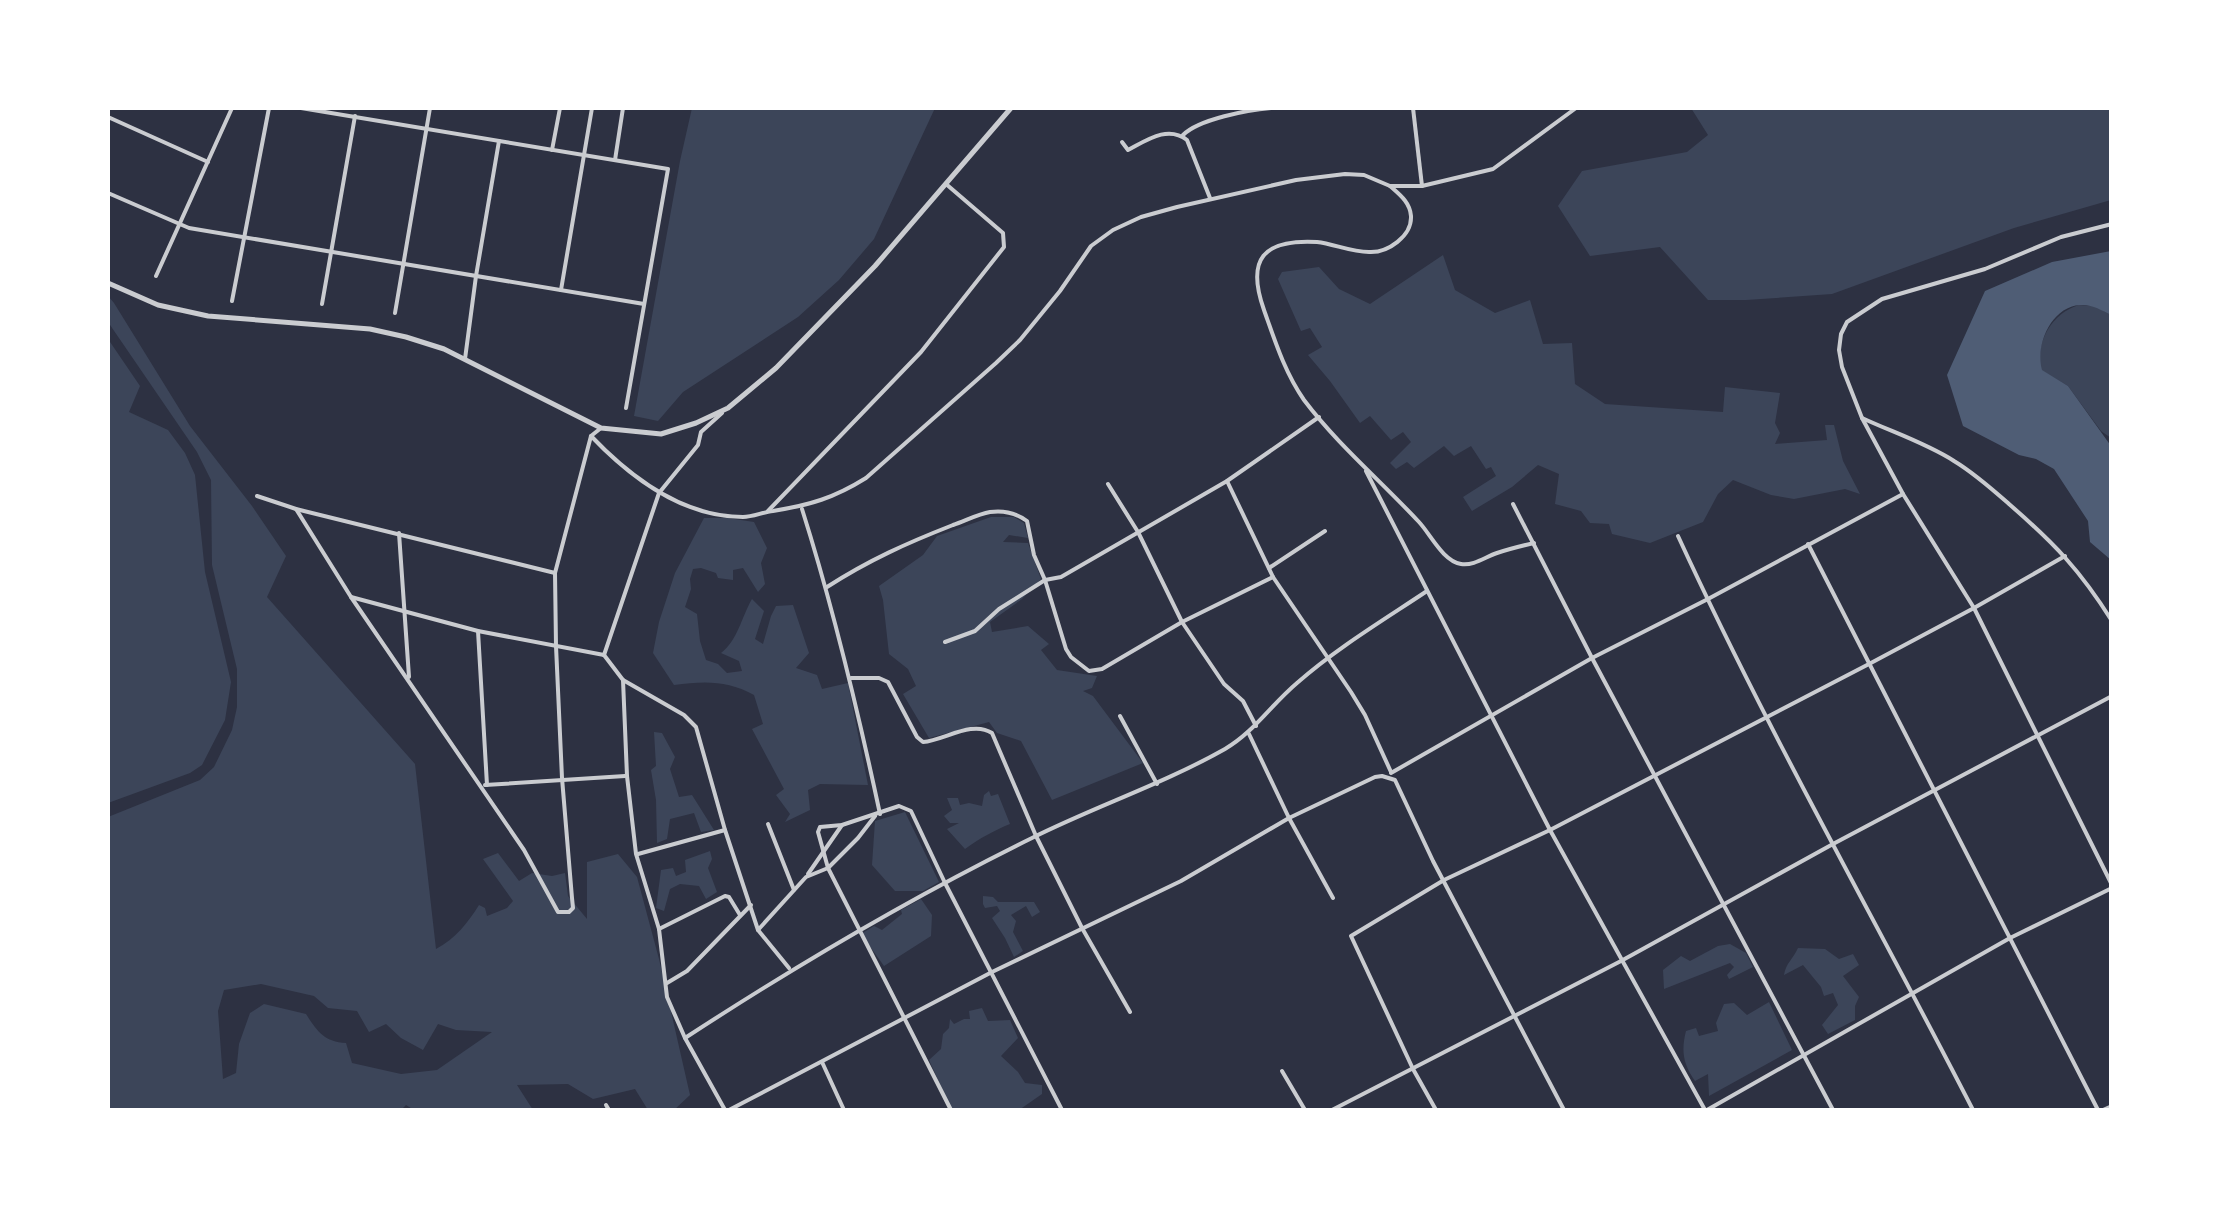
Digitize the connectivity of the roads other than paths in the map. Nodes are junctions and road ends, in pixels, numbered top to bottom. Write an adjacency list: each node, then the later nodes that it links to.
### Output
1 (232, 108): 21 (street)
2 (269, 108): 29 (street)
3 (301, 108): 12 (street)
4 (430, 108): 14 (street)
5 (560, 108): 18 (street)
6 (592, 108): 19 (street)
7 (624, 108): 20 (street)
8 (1011, 108): 22 (street)
9 (1271, 108): 15 (street)
10 (1413, 108): 24 (street)
11 (1576, 108): 24 (street)
12 (355, 116): 14 (street); 30 (street)
13 (108, 117): 21 (street)
14 (427, 129): 16 (street); 31 (street)
15 (1183, 136): 17 (street); 26 (street)
16 (499, 142): 18 (street); 33 (street)
17 (1122, 142)
18 (552, 150): 19 (street)
19 (584, 154): 20 (street); 35 (street)
20 (615, 160): 38 (street)
21 (208, 162): 28 (street)
22 (946, 184): 42 (street); 56 (street)
23 (1390, 186): 24 (street); 26 (street); 43 (street)
24 (1422, 186)
25 (108, 193): 28 (street)
26 (1210, 198): 54 (street)
27 (2112, 224): 44 (street)
28 (179, 225): 29 (street); 32 (street)
29 (244, 238): 30 (street); 36 (street)
30 (331, 252): 31 (street); 37 (street)
31 (404, 264): 33 (street); 39 (street)
32 (156, 276)
33 (476, 276): 35 (street); 40 (street)
34 (108, 282): 40 (street)
35 (561, 290): 38 (street)
36 (232, 301)
37 (322, 304)
38 (644, 304): 41 (street)
39 (395, 313)
40 (466, 359): 45 (street)
41 (626, 408)
42 (728, 408): 45 (street); 50 (street)
43 (1319, 417): 47 (street); 48 (street)
44 (1862, 418): 51 (street); 63 (street)
45 (601, 428): 46 (street)
46 (591, 436): 50 (street); 65 (street)
47 (1366, 471): 61 (street); 69 (street)
48 (1227, 481): 58 (street); 64 (street)
49 (1108, 484): 58 (street)
50 (659, 493): 56 (street); 79 (street)
51 (1903, 494): 62 (street); 72 (street)
52 (257, 496): 55 (street)
53 (1513, 504): 61 (street)
54 (802, 508): 56 (street); 68 (street)
55 (296, 509): 59 (street); 70 (street)
56 (768, 511)
57 (1324, 531): 64 (street)
58 (1138, 532): 67 (street); 75 (street)
59 (399, 533): 65 (street); 73 (street)
60 (1678, 536): 71 (street)
61 (1534, 543): 81 (street)
62 (1808, 544): 71 (street); 82 (street)
63 (2065, 556): 72 (street); 74 (street)
64 (1269, 568): 66 (street)
65 (556, 574): 78 (street)
66 (1272, 576): 75 (street); 80 (street)
67 (1045, 580): 68 (street); 75 (street); 77 (street)
68 (827, 587): 83 (street)
69 (1427, 591): 80 (street); 88 (street)
70 (350, 598): 73 (street); 85 (street)
71 (1708, 600): 81 (street); 89 (street)
72 (1974, 608): 82 (street); 92 (street)
73 (403, 610): 76 (street); 85 (street)
74 (2112, 620)
75 (1182, 622): 90 (street)
76 (478, 630): 78 (street); 99 (street)
77 (944, 642)
78 (556, 646): 79 (street); 96 (street)
79 (604, 655): 84 (street)
80 (1327, 658): 90 (street); 93 (street)
81 (1592, 658): 88 (street); 94 (street)
82 (1869, 664): 89 (street); 100 (street)
83 (851, 678): 101 (street); 107 (street)
84 (624, 680): 95 (street); 105 (street)
85 (410, 682): 99 (street)
86 (2112, 696): 92 (street)
87 (1120, 716): 98 (street)
88 (1492, 716): 93 (street); 106 (street)
89 (1767, 716): 94 (street); 108 (street)
90 (1256, 726): 91 (street)
91 (1248, 734): 98 (street); 102 (street)
92 (2036, 736): 100 (street); 115 (street)
93 (1391, 774): 97 (street)
94 (1654, 774): 106 (street); 119 (street)
95 (627, 776): 96 (street); 110 (street)
96 (562, 778): 99 (street); 99 (street)
97 (1395, 780): 102 (street); 113 (street)
98 (1157, 784): 107 (street)
99 (484, 785)
100 (1933, 790): 108 (street); 125 (street)
101 (877, 815): 104 (street); 111 (street); 114 (street)
102 (1290, 818): 117 (street); 121 (street)
103 (768, 824): 116 (street)
104 (842, 825): 109 (street); 109 (street)
105 (725, 830): 110 (street); 118 (street)
106 (1550, 830): 113 (street); 126 (street)
107 (1036, 836): 114 (street); 121 (street)
108 (1833, 844): 119 (street); 130 (street)
109 (823, 851): 111 (street); 112 (street)
110 (636, 854): 122 (street)
111 (828, 868): 112 (street); 124 (street)
112 (806, 878): 116 (street)
113 (1444, 880): 132 (street); 137 (street)
114 (945, 883): 124 (street); 128 (street)
115 (2112, 886): 125 (street)
116 (794, 890): 123 (street)
117 (1333, 898)
118 (751, 905): 120 (street); 123 (street)
119 (1724, 906): 126 (street); 135 (street)
120 (740, 915): 122 (street); 129 (street)
121 (1082, 928): 128 (street); 131 (street)
122 (660, 929): 129 (street)
123 (758, 930): 127 (street)
124 (859, 931): 127 (street); 133 (street)
125 (2010, 938): 130 (street); 151 (street)
126 (1621, 961): 132 (street); 148 (street)
127 (790, 970): 134 (street)
128 (992, 972): 133 (street); 143 (street)
129 (665, 984): 134 (street)
130 (1913, 994): 135 (street); 150 (street)
131 (1130, 1012)
132 (1514, 1017): 137 (street); 147 (street)
133 (906, 1019): 136 (street); 142 (street)
134 (684, 1038): 140 (street)
135 (1804, 1056): 148 (street); 149 (street)
136 (822, 1062): 140 (street); 141 (street)
137 (1413, 1069): 145 (street); 146 (street)
138 (1282, 1071): 144 (street)
139 (2112, 1106): 151 (street)
140 (727, 1110)
141 (844, 1110)
142 (951, 1110)
143 (1062, 1110)
144 (1305, 1110)
145 (1332, 1110)
146 (1436, 1110)
147 (1564, 1110)
148 (1706, 1110)
149 (1833, 1110)
150 (1973, 1110)
151 (2101, 1110)

